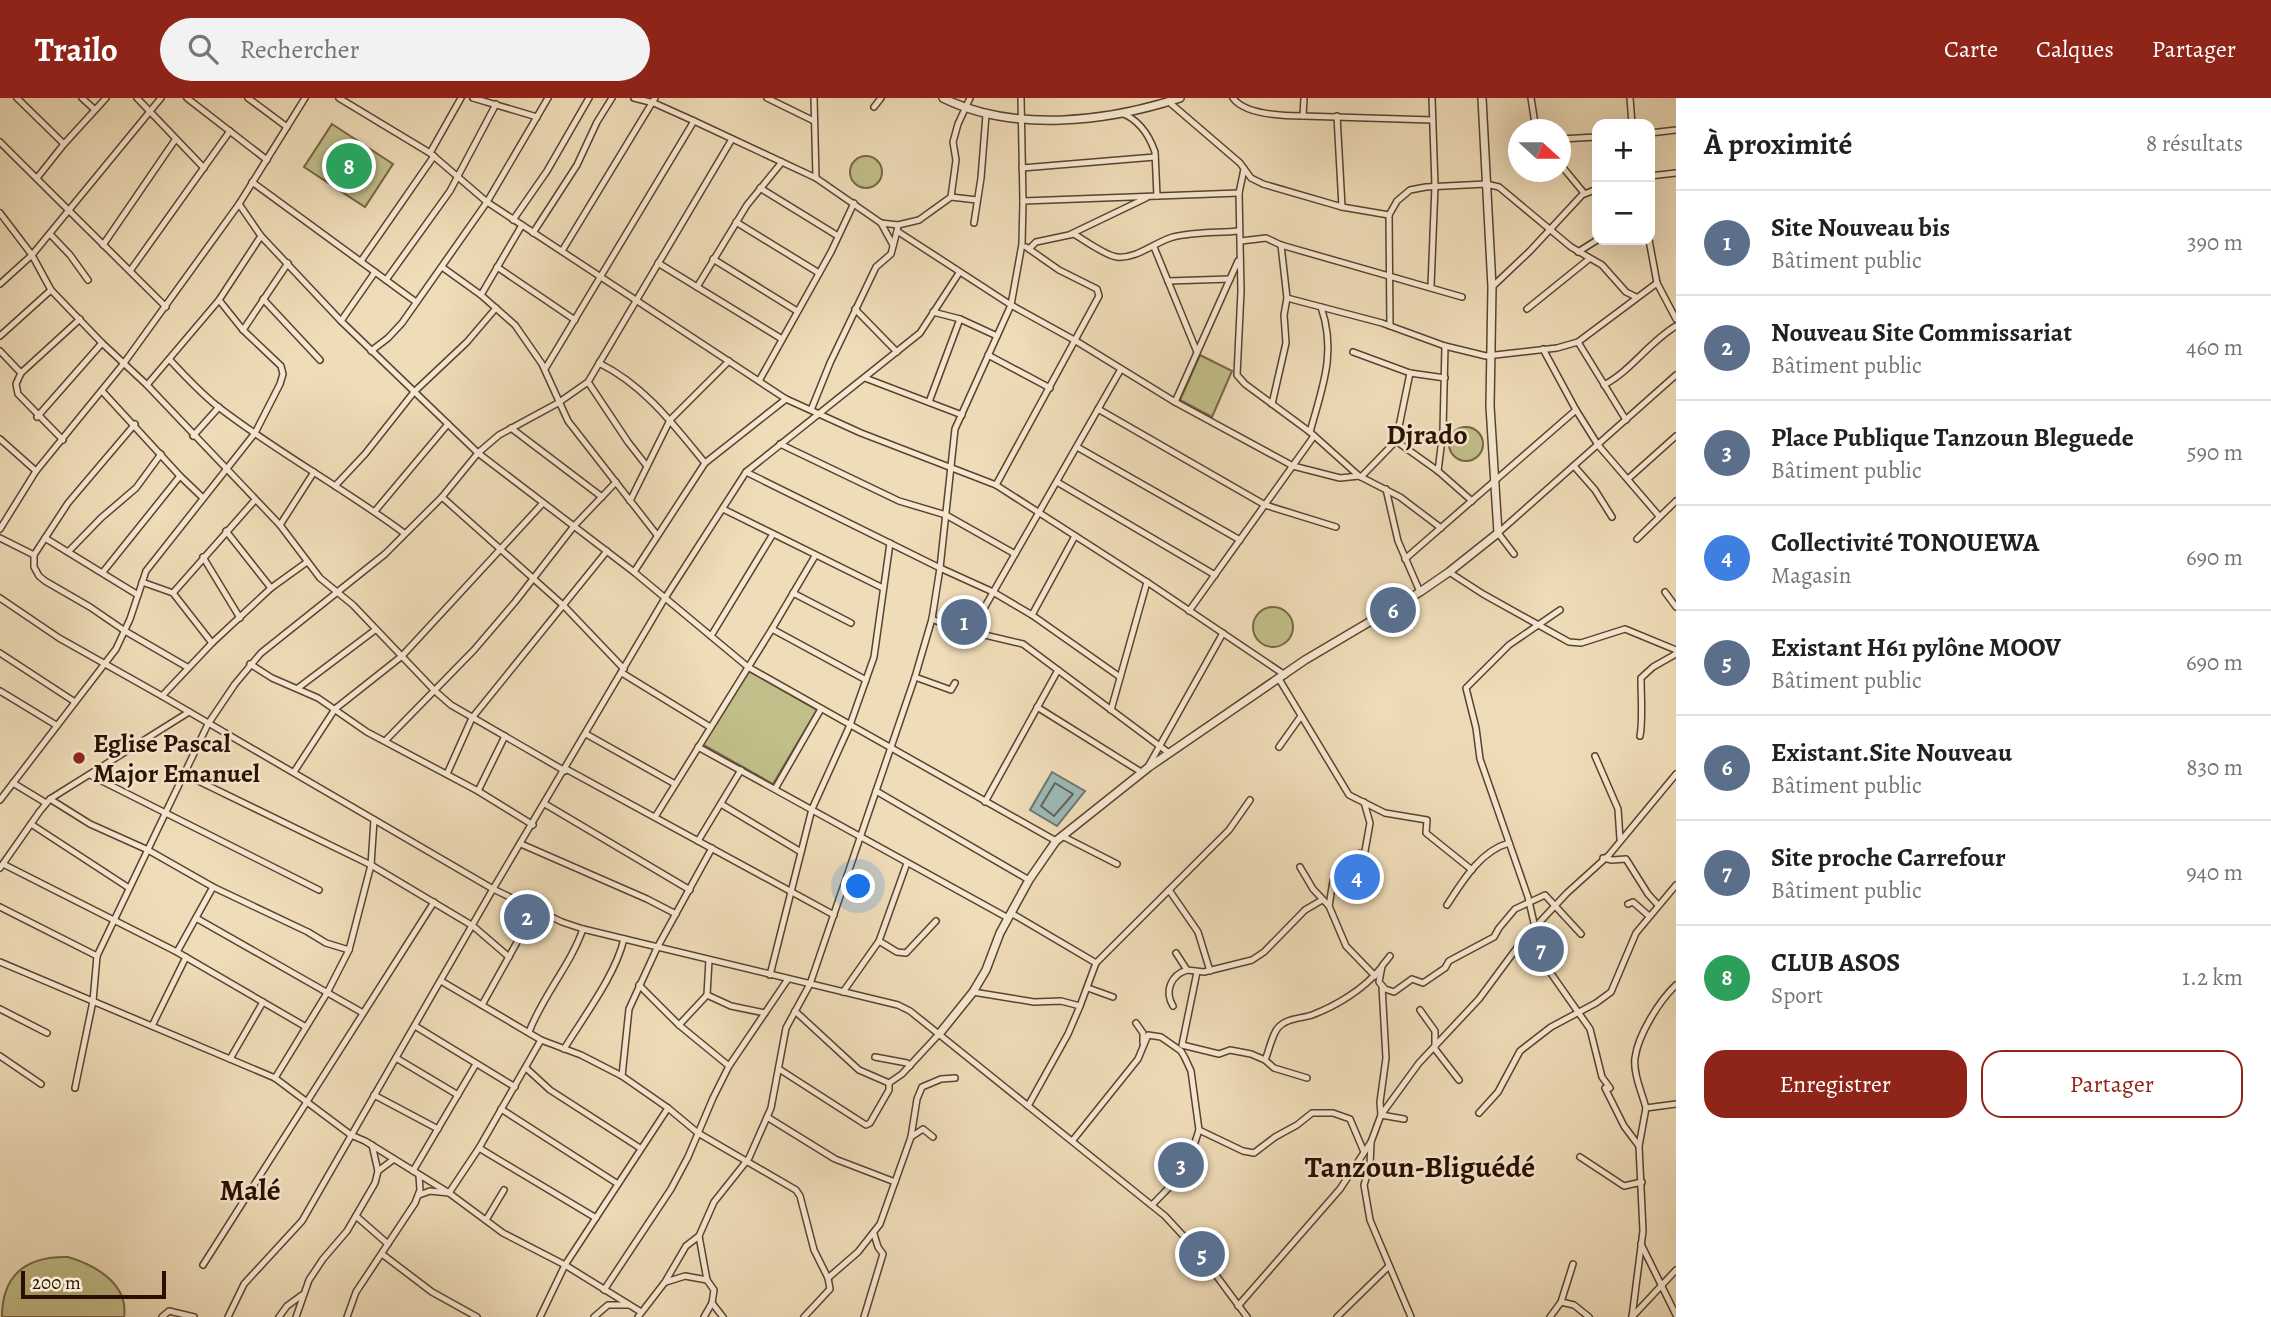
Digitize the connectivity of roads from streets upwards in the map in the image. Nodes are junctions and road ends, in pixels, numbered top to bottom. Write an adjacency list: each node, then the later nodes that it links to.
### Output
1 (17, 98): 58 (street)
2 (82, 98): 36 (street)
3 (106, 98): 36 (street)
4 (137, 98): 37 (street)
5 (161, 98): 37 (street)
6 (187, 98): 51 (street)
7 (248, 98): 49 (street)
8 (305, 98): 49 (street)
9 (339, 98): 32 (street)
10 (354, 98): 32 (street)
11 (461, 98): 59 (street)
12 (473, 98): 33 (street)
13 (548, 98): 42 (street)
14 (589, 98): 92 (street)
15 (612, 98): 101 (street)
16 (634, 98): 30 (street)
17 (767, 98): 48 (street)
18 (814, 98): 48 (street)
19 (881, 98): 34 (street)
20 (943, 98): 35 (street)
21 (970, 98): 35 (street)
22 (1021, 98): 45 (street)
23 (1180, 98): 31 (street)
24 (1233, 98): 40 (street)
25 (1304, 98): 40 (street)
26 (1432, 98): 46 (street)
27 (1482, 98): 73 (street)
28 (1531, 98): 43 (street)
29 (1630, 98): 44 (street)
30 (654, 101): 47 (street); 115 (street)
31 (1169, 102): 38 (street); 65 (street)
32 (350, 104): 59 (street)
33 (496, 104): 42 (street); 68 (street)
34 (874, 107)
35 (964, 108): 39 (street); 80 (street)
36 (94, 109): 58 (street)
37 (150, 110): 56 (street); 88 (street)
38 (1121, 113): 45 (street); 60 (street)
39 (986, 115): 45 (street); 82 (street)
40 (1303, 116): 41 (street)
41 (1337, 116): 46 (street); 87 (street)
42 (537, 117): 84 (street)
43 (1534, 119)
44 (1632, 119)
45 (1023, 120): 64 (street)
46 (1432, 120): 74 (street)
47 (694, 121): 55 (street); 130 (street)
48 (814, 121): 71 (street)
49 (287, 127): 61 (street)
50 (1676, 130): 52 (street)
51 (230, 131): 61 (street); 63 (street)
52 (1655, 132)
53 (1592, 137): 54 (street)
54 (1571, 138)
55 (732, 139): 62 (street); 123 (street)
56 (175, 140): 63 (street); 109 (street)
57 (0, 142): 70 (street)
58 (64, 144): 70 (street)
59 (432, 155): 68 (street); 121 (street)
60 (1155, 157): 64 (street); 79 (street)
61 (267, 160): 72 (street)
62 (782, 162): 71 (street); 75 (street)
63 (204, 168): 126 (street)
64 (1022, 168): 83 (street)
65 (1244, 169): 77 (street); 87 (street)
66 (1676, 173): 67 (street)
67 (1655, 175)
68 (456, 176): 84 (street); 134 (street)
69 (1571, 177): 78 (street)
70 (37, 178): 88 (street)
71 (816, 178): 85 (street)
72 (252, 181): 86 (street); 121 (street)
73 (1486, 184): 74 (street); 99 (street); 140 (street)
74 (1435, 186): 90 (street); 138 (street)
75 (760, 188): 93 (street); 105 (street)
76 (1592, 191): 78 (street)
77 (1239, 193): 79 (street); 100 (street)
78 (1584, 193): 99 (street)
79 (1157, 196): 81 (street)
80 (951, 197): 82 (street); 98 (street)
81 (1149, 197): 83 (street); 103 (street)
82 (977, 200): 95 (street)
83 (1023, 201): 108 (street)
84 (487, 202): 92 (street); 124 (street)
85 (854, 203): 94 (street); 105 (street)
86 (239, 204): 104 (street); 153 (street)
87 (1342, 207): 90 (street)
88 (70, 210): 102 (street); 109 (street)
89 (0, 213): 91 (street)
90 (1389, 215): 131 (street)
91 (5, 219): 97 (street); 117 (street)
92 (513, 220): 96 (street)
93 (736, 222): 119 (street); 128 (street)
94 (881, 223): 98 (street); 110 (street)
95 (974, 223)
96 (522, 225): 101 (street); 125 (street)
97 (0, 226)
98 (897, 228): 110 (street); 129 (street)
99 (1548, 229): 116 (street); 140 (street)
100 (1239, 230): 106 (street); 113 (street)
101 (533, 233): 115 (street)
102 (50, 234): 117 (street); 133 (street)
103 (1071, 234): 113 (street); 114 (street)
104 (261, 236): 122 (street); 148 (street)
105 (838, 236): 128 (street)
106 (1241, 241): 111 (street); 118 (street)
107 (1592, 243): 116 (street)
108 (1021, 244): 114 (street); 151 (street)
109 (103, 245): 126 (street)
110 (894, 245): 156 (street)
111 (1281, 245): 131 (street); 146 (street)
112 (1650, 245): 136 (street)
113 (1154, 247): 135 (street)
114 (1029, 249): 175 (street)
115 (562, 251): 130 (street)
116 (1578, 252): 120 (street)
117 (33, 255): 137 (street); 141 (street)
118 (1239, 258): 132 (street); 210 (street)
119 (713, 259): 139 (street); 159 (street)
120 (1589, 259): 142 (street); 158 (street)
121 (361, 261): 127 (street)
122 (288, 263): 147 (street); 167 (street)
123 (658, 263): 139 (street); 149 (street)
124 (442, 267): 143 (street); 150 (street)
125 (497, 267): 143 (street); 166 (street)
126 (130, 271): 153 (street)
127 (375, 272): 134 (street); 167 (street)
128 (819, 273): 159 (street)
129 (959, 273): 151 (street); 160 (street)
130 (601, 277): 149 (street); 166 (street)
131 (1388, 277): 138 (street); 162 (street)
132 (1230, 279): 135 (street); 183 (street)
133 (88, 280)
134 (386, 280): 150 (street)
135 (1168, 281): 183 (street)
136 (1657, 283): 145 (street); 165 (street)
137 (0, 284)
138 (1431, 286): 144 (street)
139 (697, 287): 174 (street)
140 (1492, 287): 186 (street)
141 (51, 290): 163 (street); 172 (street)
142 (1626, 292): 145 (street); 152 (street)
143 (481, 295): 155 (street)
144 (1462, 297)
145 (1636, 297): 152 (street)
146 (1287, 298): 154 (street); 210 (street)
147 (263, 299): 171 (street); 188 (street)
148 (219, 300): 171 (street); 187 (street)
149 (636, 300): 189 (street); 191 (street)
150 (416, 302): 181 (street)
151 (1011, 305): 173 (street); 175 (street)
152 (1628, 305): 176 (street)
153 (166, 307): 190 (street)
154 (1321, 307): 157 (street); 161 (street)
155 (496, 308): 192 (street); 205 (street)
156 (855, 309): 182 (street); 212 (street)
157 (1330, 309): 161 (street); 168 (street)
158 (1527, 309)
159 (797, 311): 174 (street)
160 (933, 312): 164 (street); 182 (street)
161 (1325, 317): 224 (street)
162 (1388, 318): 168 (street); 169 (street)
163 (80, 319): 177 (street); 194 (street)
164 (960, 319): 173 (street); 207 (street)
165 (1676, 319)
166 (575, 320): 192 (street)
167 (341, 321): 181 (street)
168 (1381, 323): 169 (street)
169 (1390, 326): 178 (street)
170 (1676, 326): 202 (street)
171 (243, 330): 223 (street)
172 (0, 336)
173 (997, 336): 185 (street)
174 (782, 340): 199 (street)
175 (1076, 341): 193 (street); 203 (street)
176 (1578, 342): 179 (street); 202 (street)
177 (102, 343): 190 (street); 217 (street)
178 (1446, 346): 186 (street); 198 (street)
179 (1543, 349): 186 (street); 214 (street)
180 (0, 351): 194 (street)
181 (371, 351): 205 (street)
182 (897, 352): 197 (street)
183 (1197, 352): 208 (street)
184 (1353, 352): 195 (street)
185 (988, 355): 203 (street); 216 (street)
186 (1492, 355): 250 (street)
187 (170, 360): 201 (street); 211 (street)
188 (320, 360)
189 (729, 361): 199 (street); 218 (street)
190 (124, 363): 201 (street); 204 (street)
191 (599, 363): 200 (street); 218 (street)
192 (545, 369): 209 (street)
193 (1121, 369): 208 (street); 213 (street)
194 (21, 373): 217 (street)
195 (1410, 373): 198 (street); 229 (street)
196 (1676, 375): 219 (street)
197 (865, 377): 207 (street); 215 (street)
198 (1445, 378): 242 (street)
199 (759, 381): 206 (street)
200 (588, 382): 209 (street); 236 (street)
201 (147, 385): 225 (street)
202 (1604, 385): 219 (street)
203 (1050, 388): 251 (street)
204 (102, 391): 221 (street); 228 (street)
205 (414, 392): 220 (street); 252 (street)
206 (786, 399): 212 (street); 235 (street)
207 (929, 402): 216 (street)
208 (1175, 402): 237 (street)
209 (558, 403): 222 (street); 248 (street)
210 (1272, 404): 224 (street)
211 (219, 407): 223 (street); 225 (street)
212 (811, 410): 215 (street)
213 (1098, 410): 232 (street); 261 (street)
214 (1576, 410): 231 (street); 250 (street)
215 (819, 413): 230 (street); 240 (street)
216 (962, 415): 240 (street)
217 (37, 417): 228 (street)
218 (670, 420): 235 (street); 236 (street)
219 (1626, 420): 231 (street)
220 (448, 424): 233 (street); 264 (street)
221 (135, 425): 234 (street); 281 (street)
222 (511, 428): 233 (street); 255 (street)
223 (255, 433): 239 (street); 243 (street)
224 (1312, 434): 237 (street); 246 (street)
225 (194, 436): 239 (street)
226 (1676, 436): 247 (street)
227 (0, 439): 241 (street)
228 (63, 440): 241 (street)
229 (1396, 441): 242 (street); 246 (street)
230 (780, 444): 244 (street); 266 (street)
231 (1598, 445): 238 (street); 247 (street)
232 (1077, 447): 249 (street); 283 (street)
233 (478, 453): 254 (street); 260 (street)
234 (162, 454): 245 (street); 286 (street)
235 (705, 463): 278 (street)
236 (646, 465): 258 (street)
237 (1293, 466): 246 (street); 261 (street)
238 (1574, 466): 268 (street); 276 (street)
239 (225, 469): 256 (street); 257 (street)
240 (951, 469): 251 (street); 266 (street)
241 (36, 471): 273 (street)
242 (1438, 471): 259 (street)
243 (314, 472): 252 (street); 269 (street)
244 (746, 472): 263 (street); 284 (street)
245 (180, 476): 256 (street); 296 (street)
246 (1360, 476): 253 (street)
247 (1628, 479): 267 (street)
248 (616, 482): 255 (street); 258 (street)
249 (1057, 482): 265 (street); 299 (street)
250 (1494, 482): 259 (street); 276 (street)
251 (996, 485): 265 (street)
252 (335, 486): 264 (street)
253 (1386, 489): 272 (street); 293 (street)
254 (442, 496): 275 (street); 285 (street)
255 (603, 497): 270 (street)
256 (203, 498): 301 (street)
257 (255, 500): 269 (street); 274 (street)
258 (630, 501): 278 (street)
259 (1472, 501): 272 (street)
260 (544, 503): 270 (street); 285 (street)
261 (1265, 505): 271 (street); 283 (street)
262 (1675, 505): 267 (street)
263 (723, 509): 277 (street); 313 (street)
264 (375, 512): 275 (street)
265 (1039, 513): 279 (street); 288 (street)
266 (946, 515): 288 (street); 295 (street)
267 (1659, 516): 282 (street)
268 (1612, 517)
269 (280, 525): 294 (street)
270 (574, 526): 287 (street); 300 (street)
271 (1336, 527)
272 (1441, 528): 293 (street)
273 (0, 529)
274 (226, 531): 292 (street); 303 (street)
275 (404, 533): 305 (street)
276 (1498, 533): 289 (street); 298 (street)
277 (773, 534): 291 (street); 328 (street)
278 (657, 535): 297 (street)
279 (1075, 536): 302 (street); 318 (street)
280 (0, 538): 290 (street)
281 (45, 538): 286 (street); 290 (street)
282 (1637, 539)
283 (1240, 540): 299 (street)
284 (890, 543): 295 (street); 304 (street)
285 (502, 548): 300 (street); 332 (street)
286 (69, 551): 296 (street)
287 (607, 551): 297 (street); 314 (street)
288 (1015, 554): 306 (street)
289 (1514, 554)
290 (34, 555): 325 (street)
291 (815, 556): 304 (street); 310 (street)
292 (203, 557): 309 (street); 319 (street)
293 (1405, 559): 307 (street)
294 (307, 562): 303 (street); 305 (street)
295 (940, 568): 306 (street); 320 (street)
296 (103, 572): 311 (street)
297 (634, 572): 313 (street)
298 (1450, 572): 307 (street); 322 (street)
299 (1215, 575): 317 (street)
300 (532, 578): 314 (street); 346 (street)
301 (142, 582): 309 (street); 311 (street)
302 (1146, 582): 317 (street); 340 (street)
303 (271, 588): 319 (street)
304 (883, 588): 342 (street)
305 (336, 591): 323 (street); 333 (street)
306 (993, 592): 318 (street); 326 (street)
307 (1420, 592): 341 (street)
308 (1665, 592): 315 (street)
309 (173, 593): 329 (street)
310 (793, 593): 321 (street); 324 (street)
311 (138, 595): 325 (street)
312 (0, 598): 334 (street)
313 (666, 598): 328 (street); 338 (street)
314 (564, 606): 338 (street); 355 (street)
315 (1676, 607)
316 (1560, 610): 322 (street)
317 (1189, 611): 327 (street)
318 (1032, 615): 340 (street)
319 (240, 618): 329 (street)
320 (932, 619): 326 (street); 339 (street)
321 (851, 623)
322 (1539, 625): 330 (street); 401 (street)
323 (375, 629): 332 (street); 344 (street)
324 (772, 629): 336 (street); 342 (street)
325 (125, 631): 334 (street); 335 (street)
326 (971, 631): 337 (street)
327 (1223, 633): 341 (street); 364 (street)
328 (711, 636): 336 (street)
329 (212, 643): 335 (street)
330 (1676, 652): 362 (street)
331 (0, 653): 348 (street)
332 (402, 656): 346 (street); 350 (street)
333 (250, 664): 344 (street); 356 (street)
334 (104, 665): 347 (street); 348 (street)
335 (187, 667): 347 (street)
336 (748, 667): 351 (street); 359 (street)
337 (1058, 670): 349 (street); 352 (street)
338 (623, 671): 359 (street); 360 (street)
339 (915, 677): 343 (street); 367 (street)
340 (1120, 677): 352 (street)
341 (1282, 677): 354 (street); 368 (street)
342 (866, 680): 357 (street)
343 (955, 683)
344 (298, 688): 350 (street)
345 (0, 691): 358 (street)
346 (435, 691): 355 (street); 363 (street)
347 (162, 696): 353 (street)
348 (75, 702): 358 (street)
349 (1037, 707): 374 (street); 387 (street)
350 (335, 709): 363 (street); 373 (street)
351 (821, 709): 357 (street); 381 (street)
352 (1111, 710): 364 (street)
353 (189, 712): 356 (street); 378 (street)
354 (1301, 716): 366 (street); 388 (street)
355 (472, 718): 361 (street); 376 (street)
356 (208, 724): 373 (street); 375 (street)
357 (850, 725): 367 (street); 391 (street)
358 (56, 726): 379 (street)
359 (710, 727): 365 (street)
360 (586, 734): 371 (street); 380 (street)
361 (505, 736): 371 (street); 382 (street)
362 (1640, 736)
363 (385, 741): 376 (street)
364 (1160, 746): 368 (street); 370 (street)
365 (698, 747): 372 (street); 380 (street)
366 (1279, 747)
367 (891, 748): 383 (street); 387 (street)
368 (1169, 753): 370 (street)
369 (1595, 756): 399 (street)
370 (1149, 767): 374 (street)
371 (566, 770): 389 (street); 393 (street)
372 (741, 770): 381 (street); 390 (street)
373 (294, 772): 394 (street)
374 (1141, 772): 398 (street)
375 (184, 774): 392 (street); 409 (street)
376 (447, 774): 382 (street)
377 (1676, 774): 399 (street)
378 (90, 775): 386 (street); 392 (street)
379 (13, 783): 384 (street); 386 (street)
380 (675, 784): 393 (street)
381 (775, 789): 391 (street)
382 (478, 791): 396 (street)
383 (876, 791): 397 (street); 413 (street)
384 (0, 800)
385 (1250, 800): 420 (street)
386 (48, 801): 395 (street); 404 (street)
387 (985, 802): 398 (street)
388 (1364, 802): 412 (street); 431 (street)
389 (545, 804): 396 (street); 419 (street)
390 (721, 804): 400 (street); 405 (street)
391 (812, 809): 397 (street); 405 (street)
392 (166, 812): 404 (street); 418 (street)
393 (655, 817): 400 (street)
394 (374, 820): 409 (street); 417 (street)
395 (31, 824): 410 (street); 416 (street)
396 (533, 825): 402 (street)
397 (860, 836): 407 (street); 435 (street)
398 (1059, 838): 408 (street); 413 (street)
399 (1620, 839): 406 (street)
400 (698, 841): 403 (street)
401 (1508, 843): 412 (street); 426 (street)
402 (521, 845): 417 (street); 434 (street)
403 (712, 848): 419 (street); 421 (street)
404 (148, 850): 415 (street); 416 (street)
405 (801, 852): 421 (street)
406 (1603, 858): 423 (street); 429 (street)
407 (907, 863): 436 (street); 446 (street)
408 (1117, 864)
409 (371, 865): 425 (street); 448 (street)
410 (1, 866): 439 (street)
411 (1300, 867): 424 (street)
412 (1472, 870): 428 (street)
413 (1028, 880): 436 (street)
414 (1676, 885): 422 (street)
415 (213, 887): 438 (street); 448 (street)
416 (129, 888): 439 (street)
417 (493, 889): 433 (street); 441 (street)
418 (319, 890)
419 (690, 890): 434 (street)
420 (1169, 890): 457 (street); 460 (street)
421 (792, 891): 435 (street); 462 (street)
422 (1667, 895): 423 (street); 430 (street)
423 (1653, 898): 430 (street)
424 (1322, 900): 431 (street); 460 (street)
425 (434, 902): 441 (street); 485 (street)
426 (1529, 902): 429 (street); 442 (street); 467 (street)
427 (1628, 904): 437 (street)
428 (1447, 905)
429 (1556, 905): 442 (street); 444 (street)
430 (1658, 905): 437 (street)
431 (1329, 906): 463 (street)
432 (0, 907): 451 (street)
433 (536, 910): 443 (street); 454 (street)
434 (676, 914): 447 (street)
435 (834, 915): 466 (street)
436 (1010, 915): 457 (street); 472 (street)
437 (1649, 916): 484 (street)
438 (196, 918): 449 (street); 473 (street)
439 (115, 920): 449 (street); 451 (street)
440 (936, 921): 446 (street)
441 (473, 926): 454 (street); 465 (street)
442 (1536, 928): 484 (street); 499 (street)
443 (583, 929): 445 (street); 492 (street)
444 (1581, 934)
445 (624, 939): 447 (street); 498 (street)
446 (879, 941): 471 (street)
447 (657, 948): 455 (street); 468 (street)
448 (349, 950): 473 (street)
449 (177, 952): 453 (street)
450 (1176, 953): 459 (street)
451 (97, 956): 476 (street)
452 (1390, 956): 458 (street)
453 (186, 957): 477 (street); 489 (street)
454 (509, 957): 478 (street)
455 (709, 960): 462 (street); 474 (street)
456 (0, 962): 476 (street)
457 (1096, 963): 470 (street)
458 (1382, 966): 463 (street); 467 (street)
459 (1188, 970): 461 (street); 480 (street)
460 (1210, 971): 461 (street)
461 (1198, 972): 497 (street)
462 (770, 975): 464 (street)
463 (1375, 975): 467 (street); 504 (street)
464 (788, 979): 466 (street); 486 (street)
465 (441, 981): 478 (street); 490 (street)
466 (810, 984): 471 (street); 483 (street)
467 (1380, 984): 528 (street)
468 (639, 985): 488 (street); 510 (street)
469 (1676, 985): 525 (street)
470 (1088, 988): 475 (street); 479 (street)
471 (843, 992): 494 (street)
472 (973, 992): 479 (street); 494 (street)
473 (327, 993): 485 (street); 491 (street)
474 (707, 995): 486 (street); 488 (street)
475 (1113, 997)
476 (93, 1001): 489 (street); 518 (street)
477 (263, 1002): 491 (street); 503 (street)
478 (482, 1005): 492 (street)
479 (1080, 1006): 523 (street)
480 (1173, 1006)
481 (0, 1009): 493 (street)
482 (1420, 1010): 499 (street)
483 (795, 1011): 509 (street); 515 (street)
484 (1579, 1011): 527 (street); 540 (street)
485 (363, 1013): 521 (street)
486 (765, 1013): 506 (street)
487 (1136, 1023): 495 (street)
488 (679, 1025): 506 (street)
489 (152, 1026): 503 (street)
490 (415, 1026): 502 (street); 505 (street)
491 (306, 1027): 511 (street)
492 (528, 1032): 496 (street)
493 (47, 1033)
494 (940, 1033): 507 (street); 523 (street)
495 (1145, 1035): 497 (street); 537 (street)
496 (541, 1040): 498 (street); 508 (street)
497 (1182, 1048): 504 (street); 532 (street)
498 (564, 1049): 510 (street)
499 (1435, 1049): 514 (street); 528 (street)
500 (0, 1056): 516 (street)
501 (875, 1057): 507 (street)
502 (396, 1058): 519 (street); 520 (street)
503 (230, 1059): 511 (street)
504 (1265, 1060): 513 (street)
505 (476, 1064): 517 (street); 520 (street)
506 (729, 1066): 533 (street)
507 (910, 1066): 515 (street)
508 (526, 1068): 517 (street); 542 (street)
509 (779, 1069): 515 (street); 529 (street)
510 (622, 1076): 524 (street)
511 (275, 1078): 521 (street)
512 (955, 1078): 535 (street)
513 (1307, 1078)
514 (1460, 1080)
515 (889, 1083)
516 (41, 1084)
517 (515, 1087): 526 (street)
518 (75, 1088)
519 (374, 1095): 531 (street); 534 (street)
520 (458, 1095): 531 (street)
521 (307, 1102): 534 (street); 565 (street)
522 (1676, 1104): 525 (street)
523 (1028, 1106): 537 (street)
524 (668, 1108): 533 (street); 542 (street)
525 (1646, 1108): 540 (street)
526 (501, 1109): 541 (street); 551 (street)
527 (1479, 1114)
528 (1381, 1115): 530 (street); 538 (street)
529 (768, 1117): 546 (street); 549 (street)
530 (1404, 1119)
531 (438, 1129): 548 (street)
532 (1199, 1130): 543 (street); 555 (street)
533 (698, 1133): 546 (street); 573 (street)
534 (351, 1135): 539 (street); 584 (street)
535 (911, 1137): 536 (street); 549 (street)
536 (933, 1137)
537 (1073, 1140): 555 (street)
538 (1371, 1142): 543 (street); 567 (street)
539 (372, 1145): 545 (street); 547 (street)
540 (1639, 1146): 550 (street)
541 (479, 1148): 553 (street); 557 (street)
542 (640, 1148): 551 (street)
543 (1364, 1152): 578 (street)
544 (1580, 1157): 550 (street)
545 (394, 1159): 547 (street); 548 (street)
546 (746, 1163): 560 (street); 569 (street)
547 (378, 1171): 556 (street)
548 (416, 1173): 553 (street); 554 (street)
549 (895, 1182): 559 (street)
550 (1642, 1182): 562 (street)
551 (618, 1184): 557 (street)
552 (504, 1190): 558 (street)
553 (449, 1193): 554 (street); 558 (street)
554 (419, 1195): 561 (street)
555 (1152, 1205): 578 (street)
556 (356, 1216): 561 (street); 574 (street)
557 (596, 1218): 566 (street)
558 (486, 1220): 566 (street)
559 (874, 1234): 569 (street); 594 (street)
560 (699, 1236): 570 (street); 571 (street)
561 (388, 1244): 563 (street)
562 (1641, 1244): 572 (street); 600 (street)
563 (382, 1254): 587 (street); 588 (street)
564 (1573, 1264): 575 (street)
565 (203, 1265)
566 (565, 1265): 573 (street); 589 (street)
567 (1389, 1266): 596 (street); 597 (street)
568 (1676, 1270): 572 (street)
569 (828, 1278): 593 (street)
570 (707, 1280): 571 (street); 576 (street)
571 (665, 1282): 581 (street)
572 (1661, 1286): 580 (street); 600 (street)
573 (604, 1290): 577 (street)
574 (302, 1296): 579 (street); 586 (street)
575 (1561, 1302): 598 (street); 599 (street)
576 (712, 1303): 591 (street); 592 (street)
577 (631, 1306): 581 (street); 590 (street)
578 (1238, 1306): 595 (street)
579 (280, 1314): 585 (street)
580 (1676, 1314)
581 (640, 1315)
582 (162, 1317): 583 (street)
583 (194, 1317)
584 (228, 1317)
585 (290, 1317)
586 (296, 1317)
587 (347, 1317)
588 (477, 1317)
589 (540, 1317)
590 (594, 1317)
591 (705, 1317)
592 (723, 1317)
593 (804, 1317)
594 (864, 1317)
595 (1247, 1317)
596 (1336, 1317)
597 (1411, 1317)
598 (1550, 1317)
599 (1589, 1317)
600 (1632, 1317)

